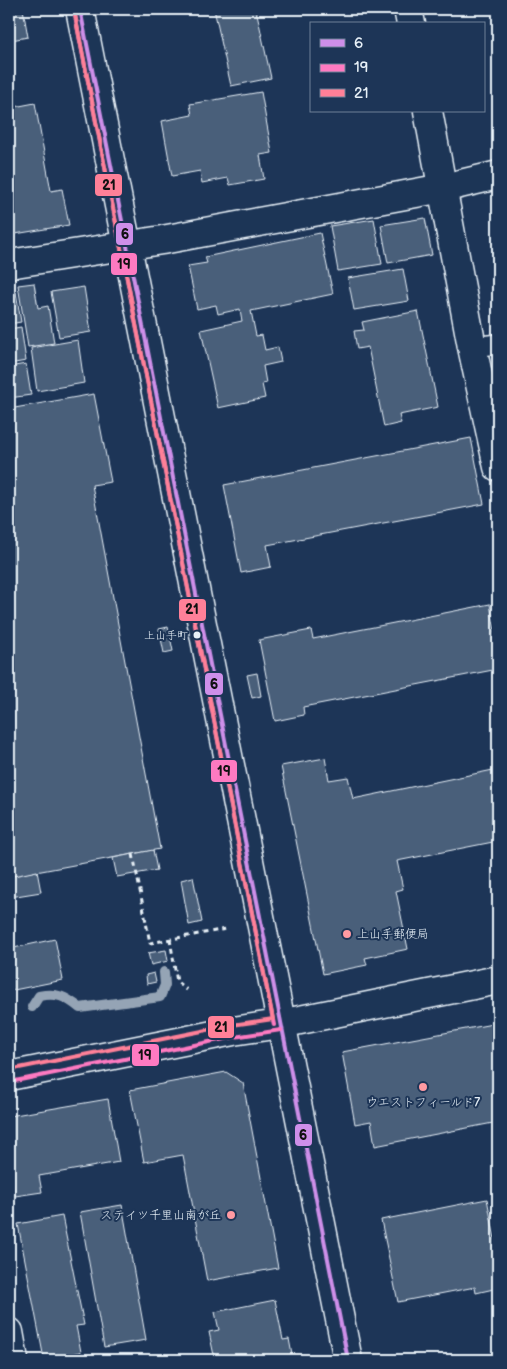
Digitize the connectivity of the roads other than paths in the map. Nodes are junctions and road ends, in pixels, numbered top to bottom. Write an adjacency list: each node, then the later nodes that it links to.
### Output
1 (80, 9): 7 (street)
2 (408, 9): 3 (street)
3 (411, 22)
4 (428, 112): 6 (street)
5 (498, 175): 6 (street)
6 (443, 188): 7 (street); 9 (street)
7 (126, 246): 8 (street); 12 (street)
8 (9, 264)
9 (485, 345): 10 (street)
10 (498, 467)
11 (498, 980): 12 (street)
12 (280, 1024): 13 (street); 16 (street)
13 (9, 1076)
14 (9, 1334): 15 (street)
15 (14, 1360)
16 (348, 1360)

